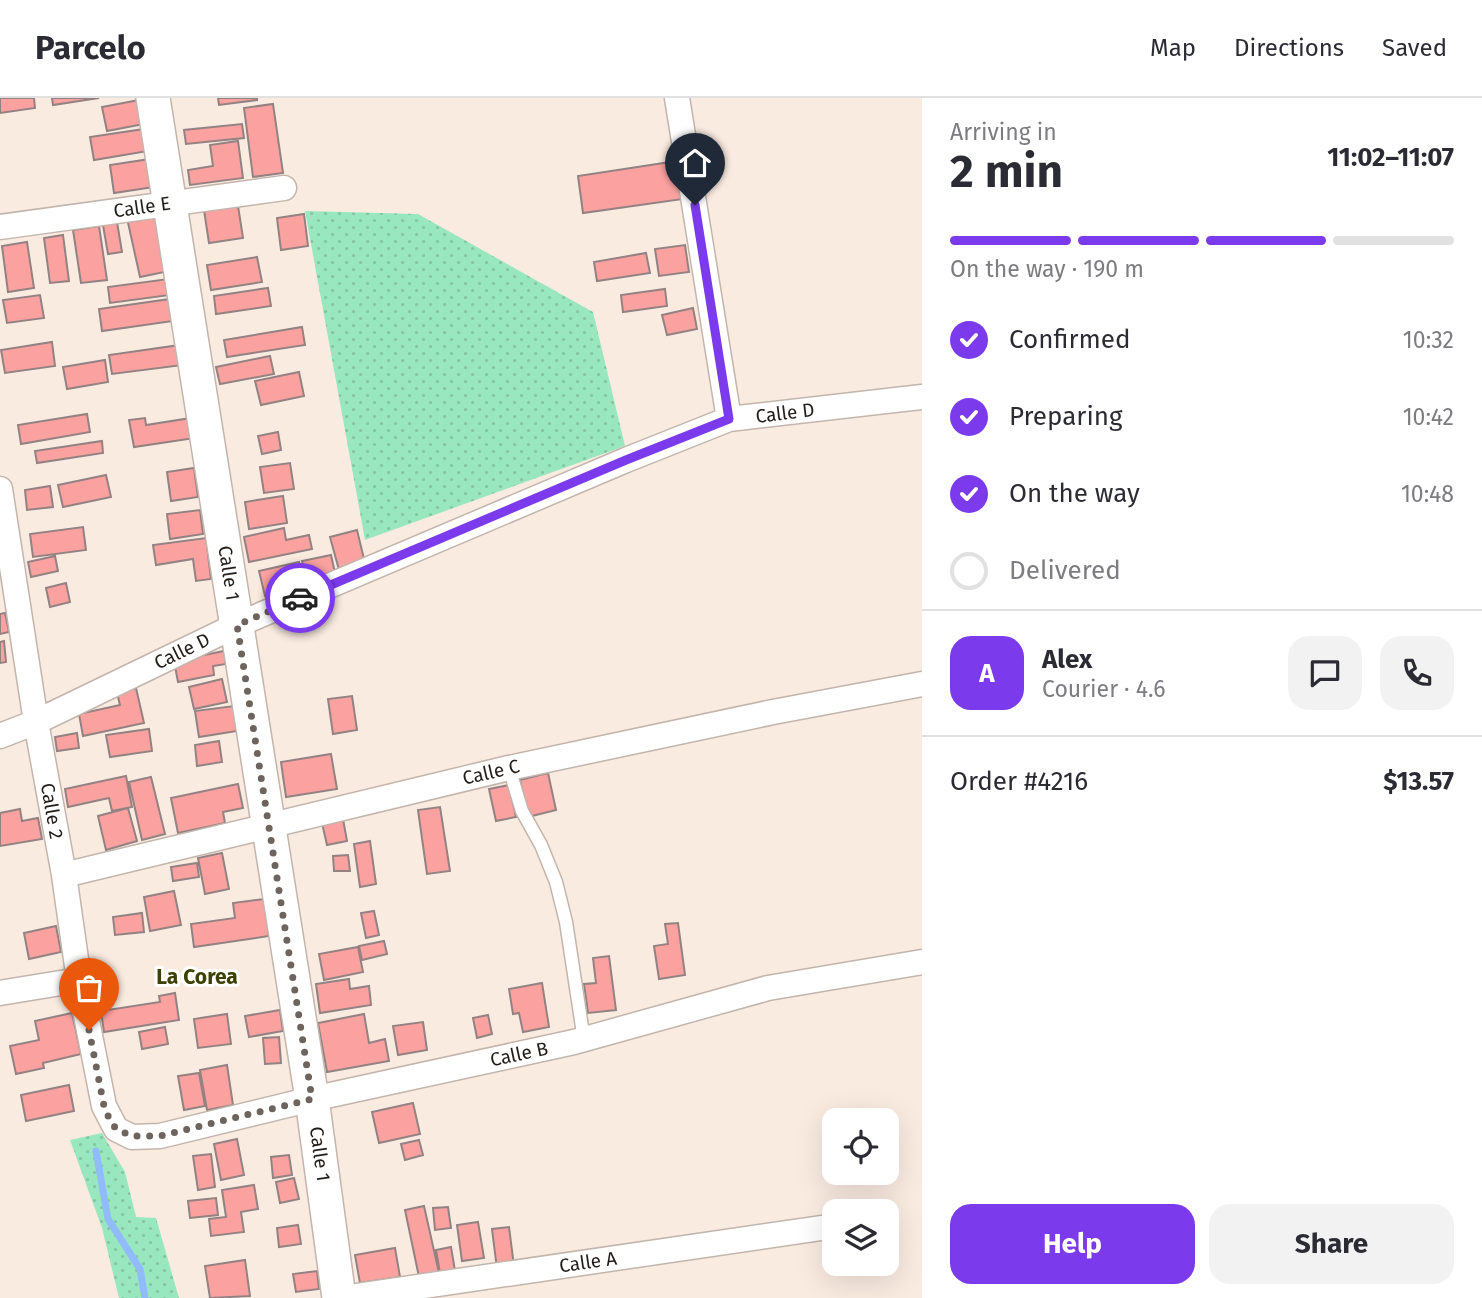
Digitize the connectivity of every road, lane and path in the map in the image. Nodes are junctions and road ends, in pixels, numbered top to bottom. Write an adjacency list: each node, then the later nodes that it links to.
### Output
1 (153, 98): 4 (street, Calle 1)
2 (677, 98): 7 (street)
3 (284, 188): 4 (street, Calle E)
4 (170, 203): 5 (street, Calle E); 9 (street, Calle 1)
5 (0, 227)
6 (922, 397): 7 (street, Calle D)
7 (729, 419): 9 (street, Calle D)
8 (0, 489): 11 (street, Calle 2)
9 (237, 625): 11 (street, Calle D); 14 (street, Calle 1)
10 (922, 684): 13 (street, Calle C)
11 (36, 722): 12 (street, Calle D); 15 (street, Calle 2)
12 (0, 736)
13 (509, 768): 14 (street, Calle C); 19 (lane)
14 (268, 825): 15 (street, Calle C); 20 (street, Calle 1)
15 (64, 875): 17 (street, Calle 2)
16 (922, 962): 19 (street, Calle B)
17 (79, 980): 18 (street); 21 (street, Calle 2)
18 (0, 993)
19 (584, 1040): 20 (street, Calle B)
20 (312, 1099): 21 (street, Calle B); 23 (street, Calle 1)
21 (116, 1129)
22 (822, 1228): 23 (street, Calle A)
23 (340, 1298)

